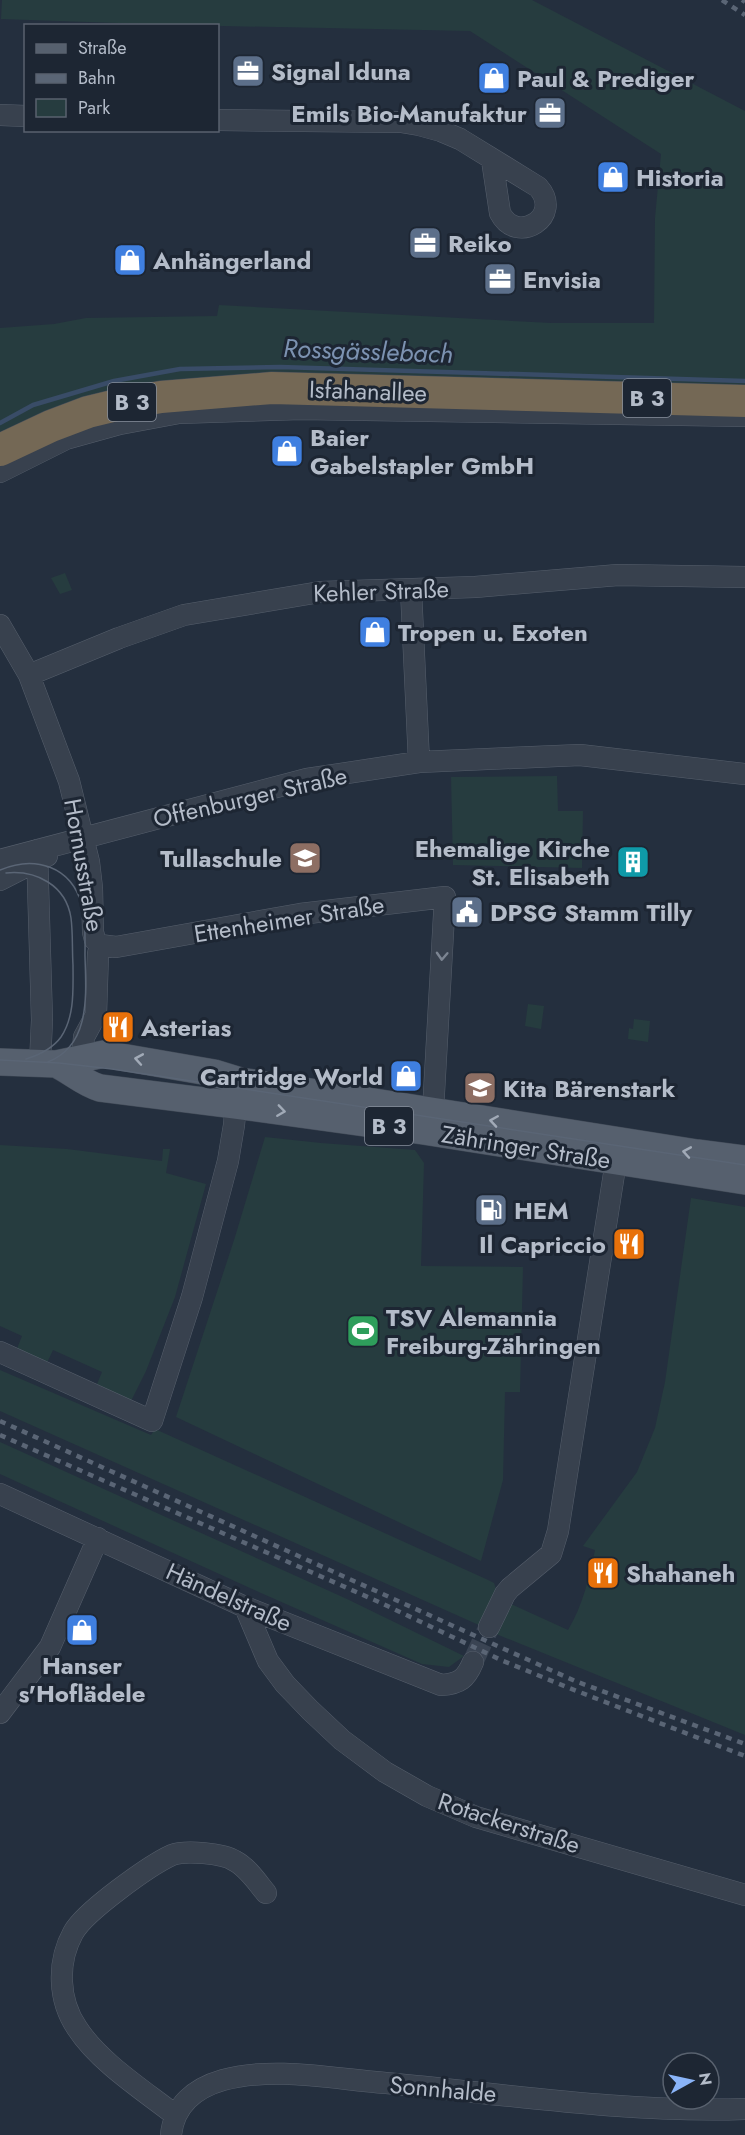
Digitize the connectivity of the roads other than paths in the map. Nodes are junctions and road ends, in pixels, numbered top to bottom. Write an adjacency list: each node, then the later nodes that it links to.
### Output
1 (0, 116): 2 (street)
2 (24, 116)
3 (219, 120): 4 (street)
4 (492, 160)
5 (745, 400): 7 (highway, Isfahanallee / B 3)
6 (745, 416): 8 (street)
7 (0, 450)
8 (0, 472)
9 (745, 577): 10 (street, Kehler Straße)
10 (411, 590): 12 (street, Kehler Straße); 13 (street)
11 (0, 625): 12 (street, Hornusstraße)
12 (29, 675): 15 (street, Hornusstraße)
13 (419, 762): 14 (street, Offenburger Straße); 15 (street, Offenburger Straße)
14 (745, 774)
15 (82, 838): 16 (street, Offenburger Straße); 19 (street, Hornusstraße)
16 (38, 855): 17 (street, Offenburger Straße); 18 (street, Offenburger Straße); 20 (street, Hornusstraße)
17 (0, 860)
18 (0, 880)
19 (100, 945): 20 (street, Hornusstraße); 23 (street, Ettenheimer Straße, one-way to 23)
20 (68, 1061): 21 (main road, Zähringer Straße / B 3); 22 (main road, Zähringer Straße / B 3)
21 (0, 1062)
22 (238, 1093): 23 (main road, Zähringer Straße); 25 (main road, Zähringer Straße / B 3, one-way to 25); 27 (street)
23 (433, 1111): 24 (main road, Zähringer Straße, one-way to 23)
24 (745, 1159)
25 (616, 1161): 26 (main road, Zähringer Straße / B 3); 31 (street)
26 (745, 1181)
27 (0, 1352)
28 (0, 1494): 29 (street, Händelstraße)
29 (98, 1538): 30 (street, Händelstraße); 33 (street)
30 (245, 1607): 32 (street, Händelstraße); 35 (street, Rotackerstraße)
31 (489, 1627)
32 (467, 1671)
33 (0, 1713)
34 (266, 1893): 37 (street)
35 (745, 1895)
36 (745, 2109): 37 (street, Sonnhalde)
37 (173, 2125)

